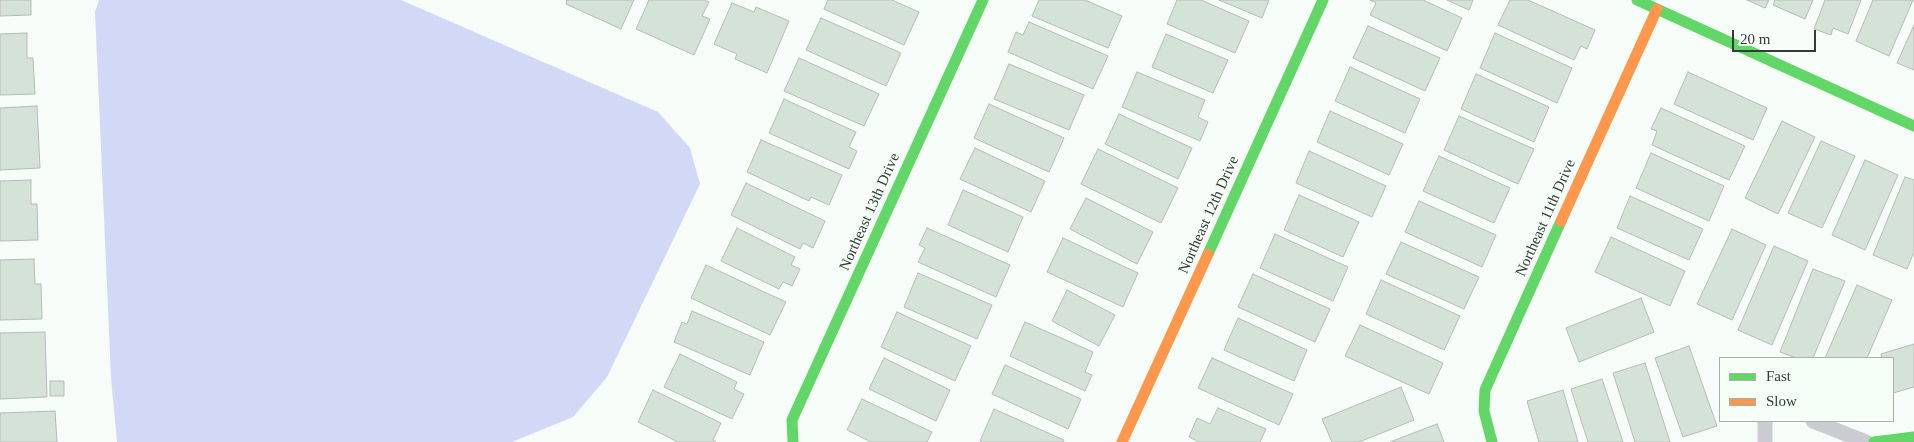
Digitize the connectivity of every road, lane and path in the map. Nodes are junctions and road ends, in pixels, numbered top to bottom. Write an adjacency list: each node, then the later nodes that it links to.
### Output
1 (983, 0): 9 (street, Northeast 13th Drive)
2 (1323, 0): 10 (street, Northeast 12th Drive)
3 (1637, 0): 4 (street)
4 (1657, 9): 5 (street); 11 (street, Northeast 11th Drive)
5 (1914, 126)
6 (1765, 422): 12 (lane)
7 (1816, 422): 13 (lane)
8 (1914, 437): 14 (street)
9 (793, 440)
10 (1122, 442)
11 (1492, 442)
12 (1765, 442)
13 (1866, 442)
14 (1874, 442)

